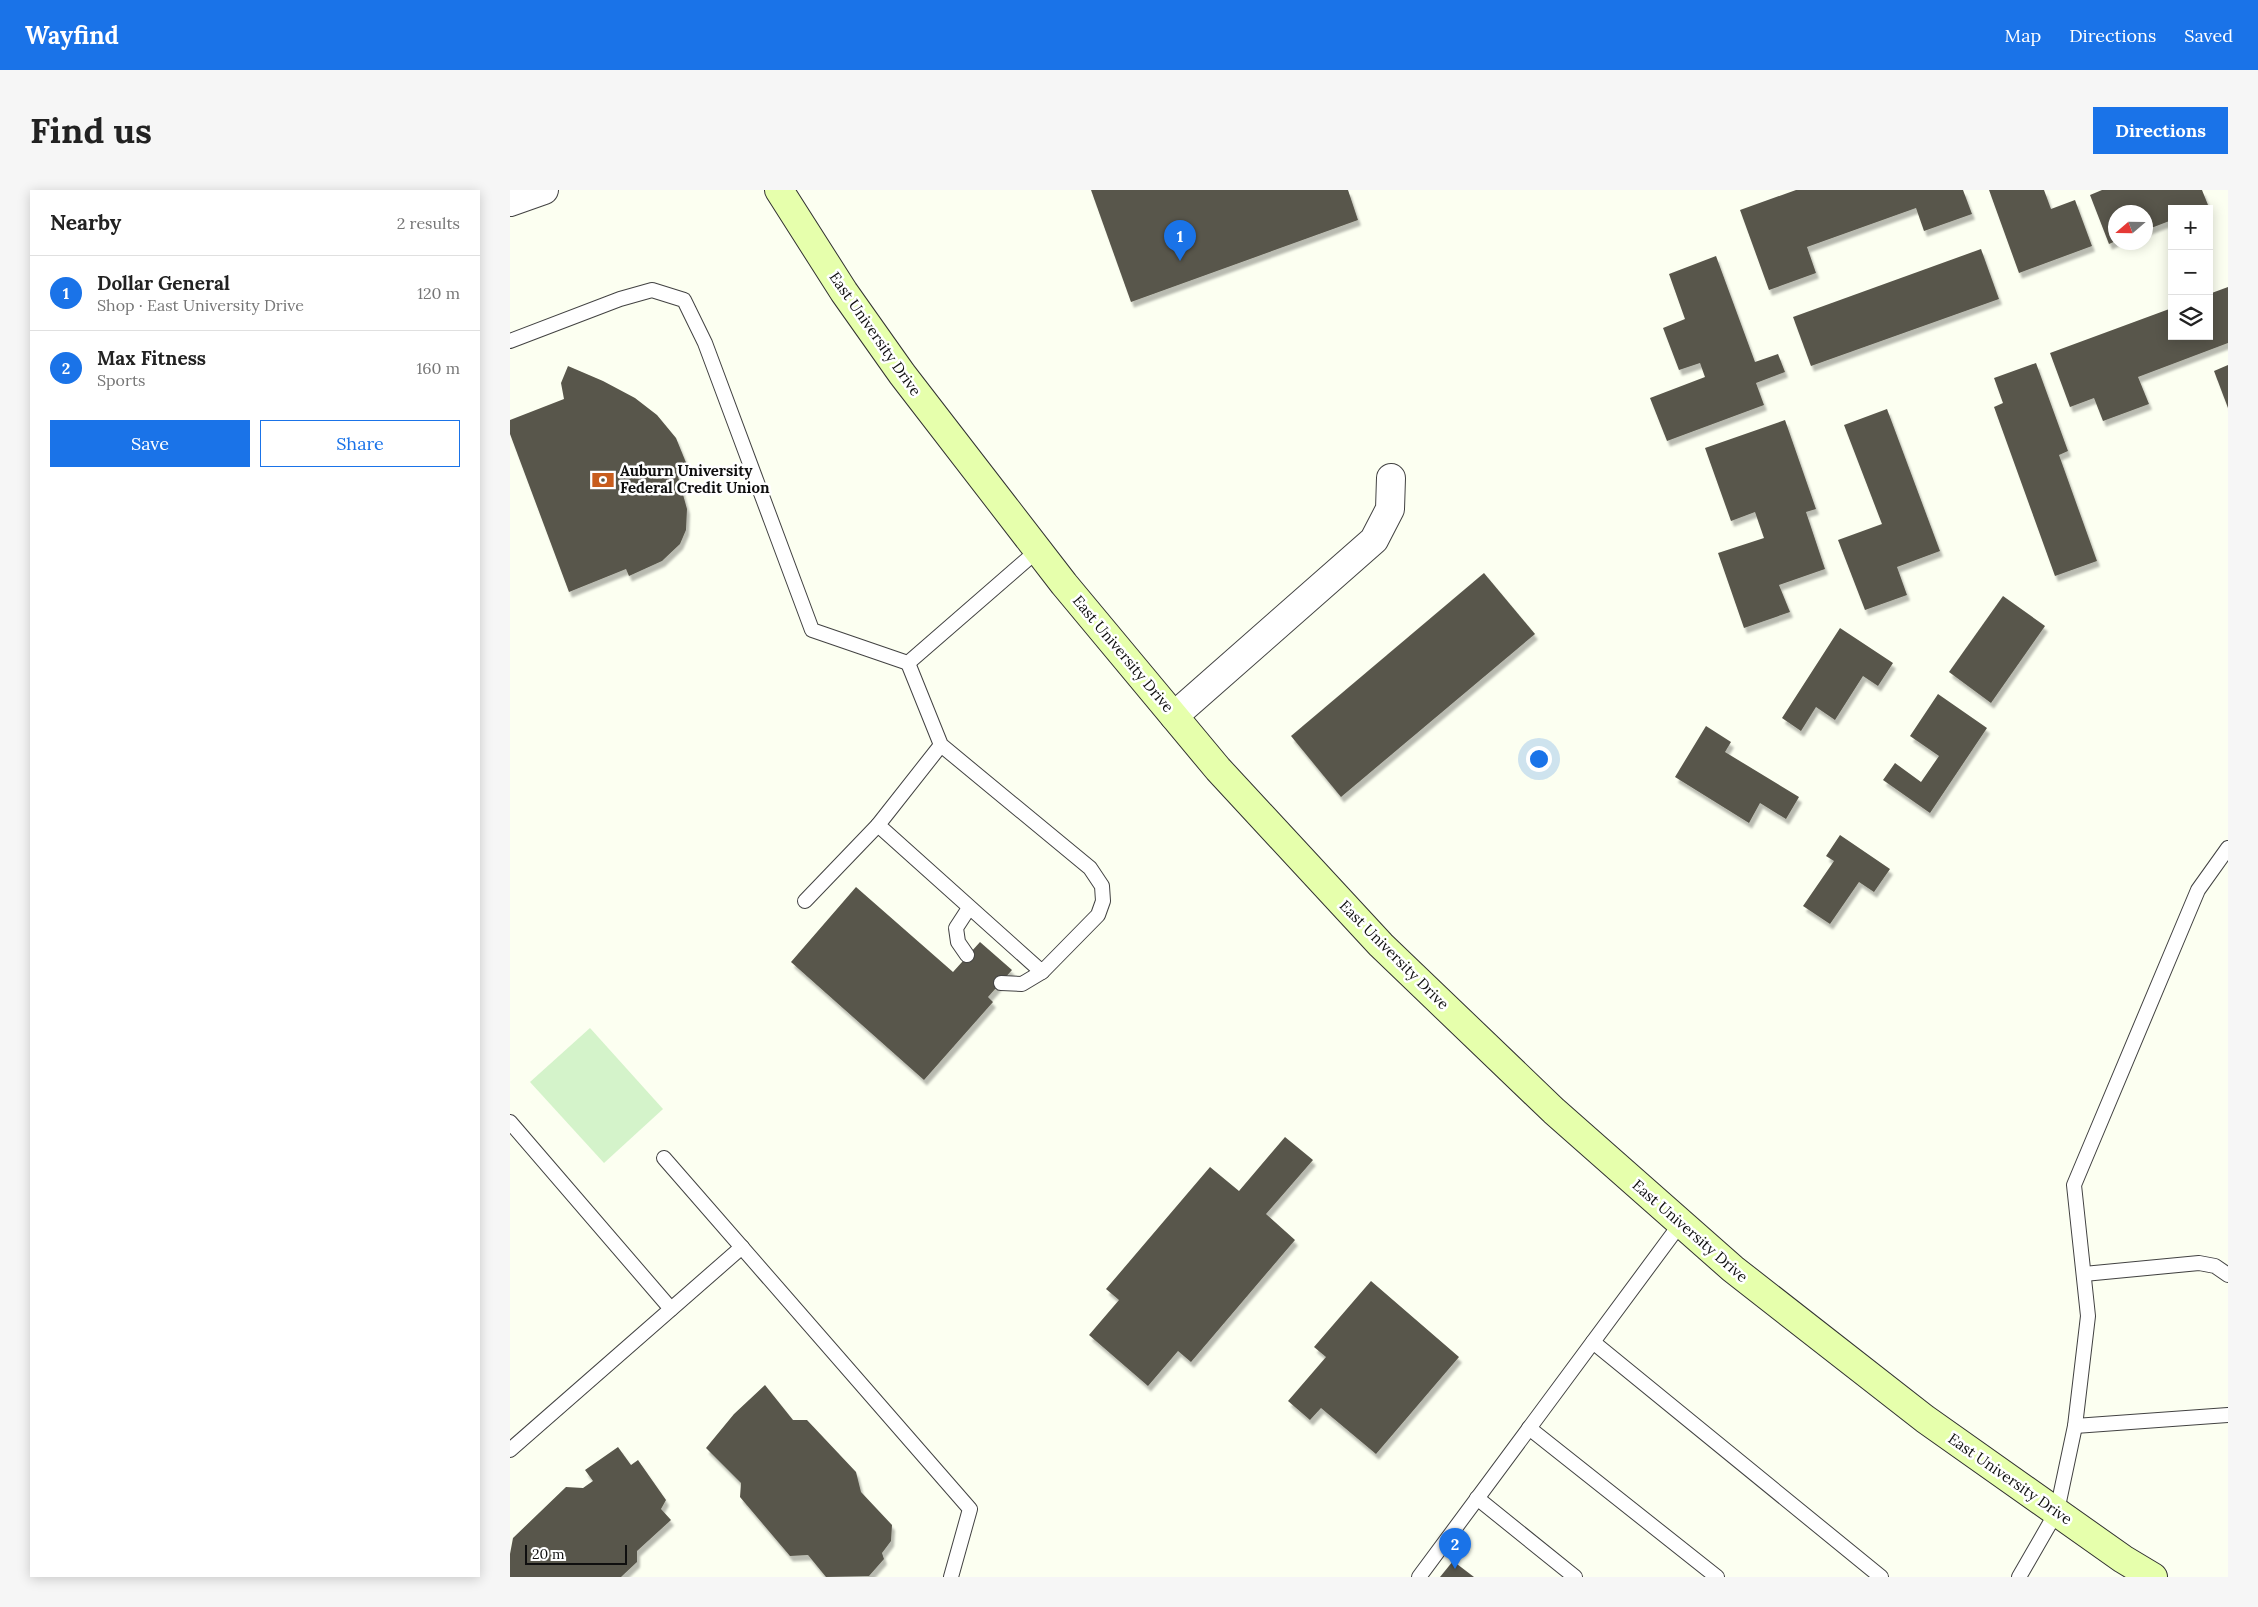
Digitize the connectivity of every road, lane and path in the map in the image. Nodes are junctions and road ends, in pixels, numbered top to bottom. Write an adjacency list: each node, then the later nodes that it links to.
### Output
1 (544, 190): 3 (street)
2 (779, 190): 6 (main road, East University Drive)
3 (510, 202)
4 (510, 340): 7 (lane)
5 (1391, 478): 8 (street)
6 (1038, 550): 7 (lane); 8 (main road, East University Drive)
7 (908, 663): 9 (lane)
8 (1174, 716): 19 (main road, East University Drive)
9 (941, 745): 10 (lane); 15 (lane)
10 (878, 825): 12 (lane); 13 (lane)
11 (2228, 848): 21 (lane)
12 (806, 901)
13 (970, 908): 14 (lane); 15 (lane)
14 (968, 955)
15 (1042, 972): 16 (lane)
16 (1001, 983)
17 (510, 1122): 23 (lane)
18 (664, 1158): 20 (lane)
19 (1681, 1223): 24 (lane); 30 (main road, East University Drive)
20 (742, 1247): 23 (lane); 31 (lane)
21 (2084, 1274): 22 (lane); 26 (lane)
22 (2228, 1275)
23 (671, 1309): 28 (lane)
24 (1593, 1342): 27 (lane); 35 (lane)
25 (2228, 1415): 26 (lane)
26 (2075, 1426): 30 (lane)
27 (1529, 1428): 29 (lane); 34 (lane)
28 (510, 1450)
29 (1477, 1498): 32 (lane); 33 (lane)
30 (2057, 1511): 36 (lane); 37 (main road, East University Drive)
31 (951, 1577)
32 (1419, 1577)
33 (1575, 1577)
34 (1717, 1577)
35 (1881, 1577)
36 (2019, 1577)
37 (2153, 1577)

